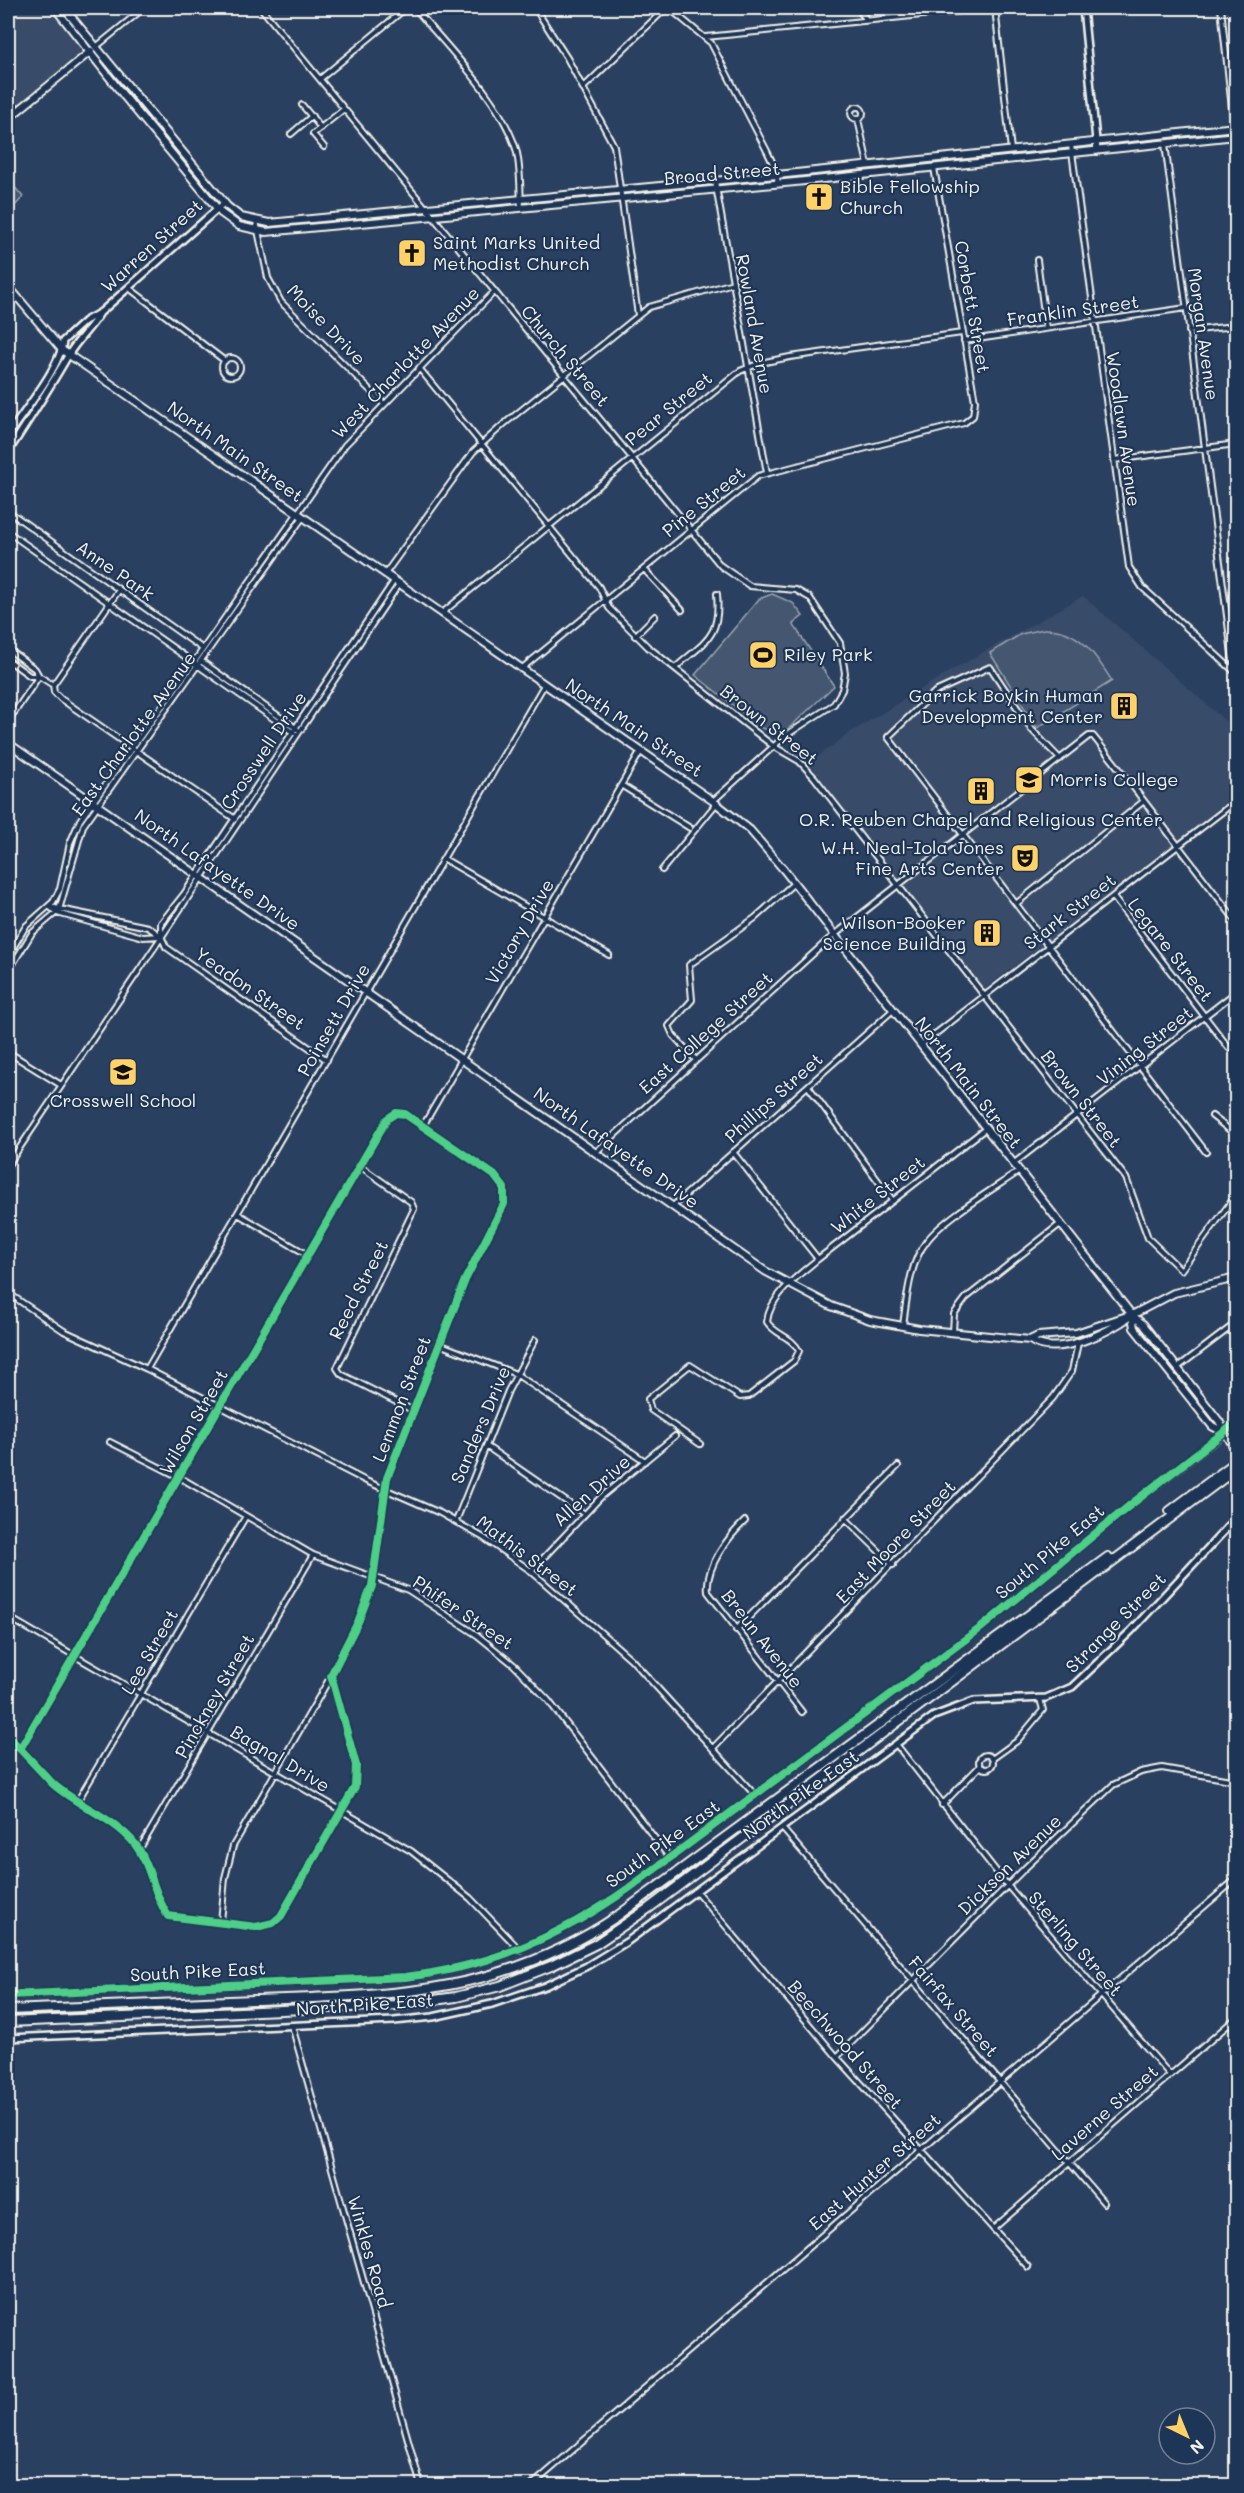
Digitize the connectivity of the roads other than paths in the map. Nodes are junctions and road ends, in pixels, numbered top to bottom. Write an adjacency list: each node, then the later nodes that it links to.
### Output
1 (55, 8): 16 (main road, Broad Street)
2 (64, 8): 15 (main road, Broad Street)
3 (144, 8): 15 (street)
4 (261, 8): 17 (street, Church Street)
5 (406, 8): 17 (street)
6 (414, 8): 42 (street)
7 (534, 8): 18 (street)
8 (667, 8): 14 (street); 18 (street)
9 (857, 8): 13 (street)
10 (993, 8): 13 (street); 32 (street)
11 (1083, 8): 28 (street)
12 (1221, 8): 24 (street)
13 (867, 20): 14 (street)
14 (706, 37): 37 (street)
15 (96, 47): 16 (main road); 44 (main road, Broad Street)
16 (90, 52): 22 (main road); 45 (main road, Broad Street)
17 (320, 79): 20 (street, Church Street)
18 (583, 88): 40 (street)
19 (302, 105): 21 (street)
20 (344, 109): 25 (street); 46 (street, Church Street)
21 (312, 116): 25 (street); 26 (street)
22 (8, 119)
23 (858, 119): 35 (street)
24 (1235, 127): 27 (street); 28 (main road, Broad Street)
25 (321, 128): 31 (street)
26 (291, 134)
27 (1236, 136): 29 (main road, Broad Street)
28 (1097, 142): 30 (main road, Broad Street); 33 (street)
29 (1165, 144): 33 (main road, Broad Street); 56 (street, Morgan Avenue)
30 (1071, 145): 32 (main road, Broad Street); 34 (street, Woodlawn Avenue)
31 (324, 147)
32 (1011, 151): 35 (main road, Broad Street)
33 (1098, 151): 34 (main road, Broad Street)
34 (1072, 154): 36 (main road, Broad Street); 59 (street, Woodlawn Avenue)
35 (868, 166): 37 (main road, Broad Street)
36 (934, 168): 39 (main road, Broad Street); 63 (street, Corbett Street)
37 (777, 175): 38 (main road, Broad Street); 39 (street)
38 (715, 181): 40 (main road, Broad Street); 41 (street, Rowland Avenue)
39 (778, 184): 41 (main road, Broad Street)
40 (622, 190): 42 (main road, Broad Street); 43 (street)
41 (716, 190): 43 (main road, Broad Street); 52 (street, Rowland Avenue)
42 (521, 199): 46 (main road, Broad Street); 47 (street)
43 (624, 199): 47 (main road, Broad Street); 58 (street)
44 (224, 203): 45 (street, Warren Street); 49 (main road, Broad Street)
45 (217, 208): 50 (main road, Broad Street); 54 (street, Warren Street)
46 (426, 208): 48 (street, Church Street); 49 (main road, Broad Street)
47 (521, 208): 48 (main road, Broad Street)
48 (433, 216): 50 (main road, Broad Street); 55 (street, Church Street)
49 (256, 221): 50 (street, Moise Drive)
50 (258, 231): 71 (street, Moise Drive)
51 (1037, 260): 61 (street)
52 (733, 283): 58 (street); 68 (street, Rowland Avenue)
53 (8, 286): 65 (main road, North Main Street)
54 (128, 287): 57 (street, Warren Street); 67 (street)
55 (494, 292): 69 (street, West Charlotte Avenue); 70 (street, Church Street)
56 (1186, 308): 59 (street, Franklin Street); 62 (street, Morgan Avenue)
57 (101, 312): 65 (street, Warren Street); 66 (street, Warren Street)
58 (638, 315): 70 (street)
59 (1095, 320): 61 (street, Franklin Street); 79 (street, Woodlawn Avenue)
60 (1234, 326): 62 (street)
61 (1046, 328): 64 (street, Franklin Street)
62 (1189, 331): 76 (street, Morgan Avenue)
63 (962, 333): 64 (street, Corbett Street); 68 (street, Pear Street)
64 (964, 341): 72 (street, Corbett Street)
65 (62, 350): 66 (main road, North Main Street); 73 (street, Warren Street)
66 (69, 354): 77 (street, Warren Street); 82 (main road, North Main Street)
67 (225, 361): 67 (street)
68 (748, 367): 78 (street, Pear Street); 80 (street, Rowland Avenue)
69 (419, 368): 71 (street, West Charlotte Avenue); 74 (street, Brown Street)
70 (564, 375): 74 (street); 78 (street, Church Street)
71 (384, 404): 82 (street, West Charlotte Avenue)
72 (973, 416): 80 (street, Pine Street)
73 (8, 435)
74 (482, 444): 83 (street, Brown Street); 87 (street)
75 (1236, 444): 76 (street)
76 (1205, 448): 79 (street); 106 (street, Morgan Avenue)
77 (8, 452)
78 (631, 458): 83 (street, Pear Street); 84 (street, Church Street)
79 (1114, 460): 106 (street, Woodlawn Avenue)
80 (767, 472): 84 (street, Pine Street)
81 (8, 511): 89 (street, Anne Park)
82 (300, 515): 87 (main road, North Main Street); 97 (street, East Charlotte Avenue); 99 (street, East Charlotte Avenue)
83 (549, 525): 91 (street, Brown Street); 94 (street, Pear Street)
84 (691, 529): 86 (street, Pine Street); 115 (street, Church Street)
85 (8, 532): 92 (street, Anne Park)
86 (644, 569): 91 (street, Pine Street); 93 (street)
87 (385, 574): 88 (main road, North Main Street)
88 (397, 583): 94 (main road, North Main Street); 111 (street, Crosswell Drive); 113 (street, Crosswell Drive)
89 (119, 590): 92 (street); 97 (street, Anne Park)
90 (717, 594): 104 (street)
91 (605, 601): 96 (street, Brown Street); 105 (street, Pine Street)
92 (110, 604): 102 (street, Anne Park); 108 (street)
93 (682, 610)
94 (441, 613): 105 (main road, North Main Street)
95 (655, 616): 96 (street)
96 (636, 636): 104 (street, Brown Street)
97 (203, 649): 99 (street, Anne Park); 102 (street, East Charlotte Avenue)
98 (8, 650): 107 (street)
99 (208, 653): 101 (street, East Charlotte Avenue)
100 (8, 660): 107 (street)
101 (202, 661): 102 (street); 103 (street, East Charlotte Avenue); 111 (street)
102 (194, 662): 103 (street, Anne Park); 116 (street, East Charlotte Avenue)
103 (198, 667): 112 (street, Anne Park); 118 (street, East Charlotte Avenue)
104 (675, 668): 115 (street, Brown Street)
105 (521, 669): 109 (main road, North Main Street)
106 (1235, 671)
107 (39, 676): 108 (street); 110 (street)
108 (53, 685): 116 (street)
109 (544, 685): 117 (main road, North Main Street); 130 (street, Poinsett Drive)
110 (8, 722)
111 (297, 726): 112 (street, Crosswell Drive); 113 (street)
112 (292, 732): 113 (street, Anne Park); 125 (street, Crosswell Drive)
113 (299, 735): 126 (street, Crosswell Drive)
114 (8, 743): 124 (main road, North Lafayette Drive)
115 (773, 746): 123 (street); 134 (street, Brown Street)
116 (132, 748): 118 (street); 124 (street, East Charlotte Avenue)
117 (641, 751): 120 (street, Victory Drive); 123 (main road, North Main Street)
118 (137, 752): 124 (street, East Charlotte Avenue); 125 (street)
119 (1060, 759): 121 (street, East College Street); 128 (street, East College Street); 128 (street)
120 (621, 785): 127 (street); 140 (street, Victory Drive)
121 (1144, 801): 129 (street); 136 (street)
122 (1236, 801): 129 (street, Stark Street)
123 (715, 802): 131 (street); 133 (main road, North Main Street)
124 (95, 804): 132 (main road, North Lafayette Drive); 137 (street, East Charlotte Avenue); 138 (street, East Charlotte Avenue)
125 (234, 819): 126 (street); 132 (street, Crosswell Drive)
126 (240, 823): 132 (street, Crosswell Drive)
127 (690, 828)
128 (964, 834): 134 (street, East College Street); 136 (street)
129 (1178, 846): 135 (street, Stark Street); 141 (street)
130 (444, 859): 140 (street); 148 (street, Poinsett Drive)
131 (662, 870)
132 (200, 877): 143 (street, Crosswell Drive); 143 (street, Crosswell Drive); 148 (main road, North Lafayette Drive)
133 (794, 883): 142 (main road, North Main Street); 158 (street)
134 (897, 885): 142 (street, East College Street); 150 (street, Brown Street)
135 (1113, 897): 144 (street, Stark Street); 152 (street, Legare Street)
136 (1017, 903): 144 (street)
137 (50, 906): 138 (street, Yeadon Street); 139 (street); 146 (street, East Charlotte Avenue)
138 (60, 908): 139 (street, East Charlotte Avenue); 143 (street, Yeadon Street)
139 (57, 913): 143 (street); 147 (street, East Charlotte Avenue)
140 (544, 917): 145 (street); 156 (street, Victory Drive)
141 (1236, 921)
142 (834, 934): 151 (main road, North Main Street); 158 (street, East College Street)
143 (161, 936): 157 (street, Yeadon Street); 160 (street, Crosswell Drive)
144 (1048, 946): 150 (street, Stark Street); 159 (street)
145 (609, 955)
146 (8, 956)
147 (8, 972)
148 (366, 992): 156 (main road, North Lafayette Drive); 157 (street, Poinsett Drive)
149 (1236, 992): 152 (street, Vining Street)
150 (984, 996): 153 (street, Stark Street); 162 (street, Brown Street)
151 (893, 1010): 153 (main road, North Main Street); 161 (street, Phillips Street)
152 (1205, 1016): 154 (street, Legare Street); 159 (street, Vining Street)
153 (920, 1045): 165 (main road, North Main Street)
154 (1228, 1048)
155 (8, 1052): 160 (street)
156 (462, 1059): 164 (street, Victory Drive); 167 (main road, North Lafayette Drive)
157 (327, 1060): 177 (street, Poinsett Drive)
158 (696, 1060): 167 (street, East College Street)
159 (1140, 1068): 162 (street, Vining Street); 169 (street)
160 (61, 1085): 170 (street, Crosswell Drive)
161 (808, 1086): 168 (street, Phillips Street); 175 (street)
162 (1076, 1116): 171 (street, Vining Street); 174 (street, Brown Street)
163 (1212, 1116): 166 (street)
164 (423, 1126): 172 (street, Wilson Street); 191 (street, Lemmon Street)
165 (985, 1129): 171 (main road, North Main Street); 175 (street, White Street)
166 (1236, 1135)
167 (596, 1152): 176 (main road, North Lafayette Drive)
168 (733, 1152): 176 (street, Phillips Street); 180 (street)
169 (1206, 1152)
170 (8, 1165)
171 (1012, 1165): 173 (main road, North Main Street)
172 (360, 1166): 179 (street, Wilson Street); 196 (street, Reed Street)
173 (1018, 1172): 178 (main road, North Main Street); 186 (street)
174 (1236, 1195)
175 (892, 1201): 180 (street, White Street)
176 (673, 1206): 182 (main road, North Lafayette Drive)
177 (238, 1214): 179 (street); 193 (street, Poinsett Drive)
178 (1059, 1225): 184 (main road, North Main Street); 187 (street)
179 (308, 1255): 195 (street, Wilson Street)
180 (818, 1259): 182 (street, White Street)
181 (1236, 1278): 184 (main road)
182 (789, 1285): 186 (main road, North Lafayette Drive); 201 (street, White Street)
183 (8, 1293): 193 (street, Mathis Street)
184 (1132, 1315): 188 (main road, North Lafayette Drive); 190 (main road); 192 (main road); 198 (main road)
185 (1236, 1323): 192 (street)
186 (903, 1327): 187 (main road, North Lafayette Drive)
187 (953, 1332): 188 (main road, North Lafayette Drive)
188 (1030, 1340): 190 (main road)
189 (535, 1341): 194 (street, Sanders Drive)
190 (1078, 1343): 219 (street, East Moore Street)
191 (440, 1344): 194 (street); 196 (street, Lemmon Street)
192 (1178, 1368): 198 (main road)
193 (147, 1369): 195 (street, Mathis Street)
194 (516, 1374): 202 (street, Sanders Drive); 204 (street)
195 (220, 1407): 209 (street, Wilson Street); 210 (street, Mathis Street)
196 (414, 1411): 210 (street, Lemmon Street)
197 (1236, 1423): 198 (street)
198 (1224, 1433): 203 (main road); 239 (street, South Pike East)
199 (675, 1436): 204 (street, Allen Drive)
200 (110, 1442): 209 (street, Phifer Street)
201 (700, 1444)
202 (486, 1446): 211 (street); 215 (street, Sanders Drive)
203 (1236, 1451)
204 (645, 1461): 211 (street, Allen Drive)
205 (1236, 1462): 208 (highway)
206 (898, 1466): 213 (street)
207 (1236, 1469): 208 (highway)
208 (1223, 1475): 217 (highway)
209 (179, 1477): 212 (street, Phifer Street); 224 (street, Wilson Street)
210 (385, 1490): 215 (street, Mathis Street); 221 (street, Lemmon Street)
211 (583, 1513): 220 (street, Allen Drive)
212 (246, 1516): 218 (street, Phifer Street); 227 (street, Lee Street)
213 (845, 1518): 219 (street); 223 (street)
214 (1236, 1518): 228 (street, Strange Street)
215 (456, 1521): 220 (street, Mathis Street)
216 (745, 1521): 223 (street, Breun Avenue)
217 (1117, 1553): 254 (highway); 256 (highway)
218 (313, 1555): 221 (street, Phifer Street); 230 (street, Pinckney Street)
219 (893, 1565): 226 (street, East Moore Street)
220 (531, 1571): 233 (street, Mathis Street)
221 (374, 1578): 225 (street, Lemmon Street); 245 (street, Phifer Street)
222 (8, 1617): 224 (street, Bagnal Drive)
223 (736, 1630): 226 (street, Breun Avenue)
224 (75, 1655): 227 (street, Bagnal Drive); 234 (street, Wilson Street)
225 (331, 1675): 237 (street, Lemmon Street); 242 (street)
226 (778, 1682): 229 (street, Breun Avenue); 233 (street, East Moore Street)
227 (141, 1694): 230 (street, Bagnal Drive); 240 (street, Lee Street)
228 (1040, 1699): 232 (street, Strange Street); 235 (street)
229 (801, 1712)
230 (208, 1733): 237 (street, Bagnal Drive); 244 (street, Pinckney Street)
231 (8, 1736): 234 (street)
232 (896, 1744): 241 (street, Sterling Street); 243 (street, North Pike East)
233 (712, 1748): 239 (street, Mathis Street)
234 (20, 1749): 240 (street)
235 (992, 1759): 236 (street); 236 (street)
236 (980, 1767): 241 (street)
237 (275, 1773): 242 (street, Bagnal Drive); 249 (street, Lemmon Street)
238 (1236, 1781): 247 (street, Dickson Avenue)
239 (755, 1795): 245 (street, South Pike East)
240 (78, 1802): 244 (street)
241 (942, 1805): 247 (street, Sterling Street)
242 (342, 1812): 249 (street); 250 (street, Bagnal Drive)
243 (782, 1828): 248 (street, North Pike East); 251 (street, Fairfax Street)
244 (139, 1850): 249 (street)
245 (670, 1858): 250 (street, South Pike East)
246 (1236, 1879): 253 (street, East Hunter Street)
247 (1007, 1885): 251 (street, Dickson Avenue); 253 (street, Sterling Street)
248 (696, 1892): 257 (street, North Pike East); 259 (street, Beechwood Street)
249 (221, 1922)
250 (520, 1950): 252 (street, South Pike East)
251 (913, 1982): 259 (street, Dickson Avenue); 261 (street, Fairfax Street)
252 (8, 1995)
253 (1101, 1995): 260 (street, Sterling Street); 261 (street, East Hunter Street)
254 (8, 2010)
255 (1236, 2019): 260 (street, Laverne Street)
256 (8, 2022)
257 (291, 2025): 258 (street, North Pike East); 267 (street, Winkles Road)
258 (8, 2038)
259 (837, 2057): 262 (street, Beechwood Street)
260 (1170, 2075): 263 (street, Laverne Street)
261 (1000, 2082): 262 (street, East Hunter Street); 263 (street, Fairfax Street)
262 (919, 2149): 265 (street, Beechwood Street); 268 (street, East Hunter Street)
263 (1069, 2163): 264 (street, Fairfax Street); 265 (street, Laverne Street)
264 (1104, 2203)
265 (993, 2229): 266 (street, Beechwood Street)
266 (1028, 2267)
267 (421, 2486)
268 (531, 2486)

